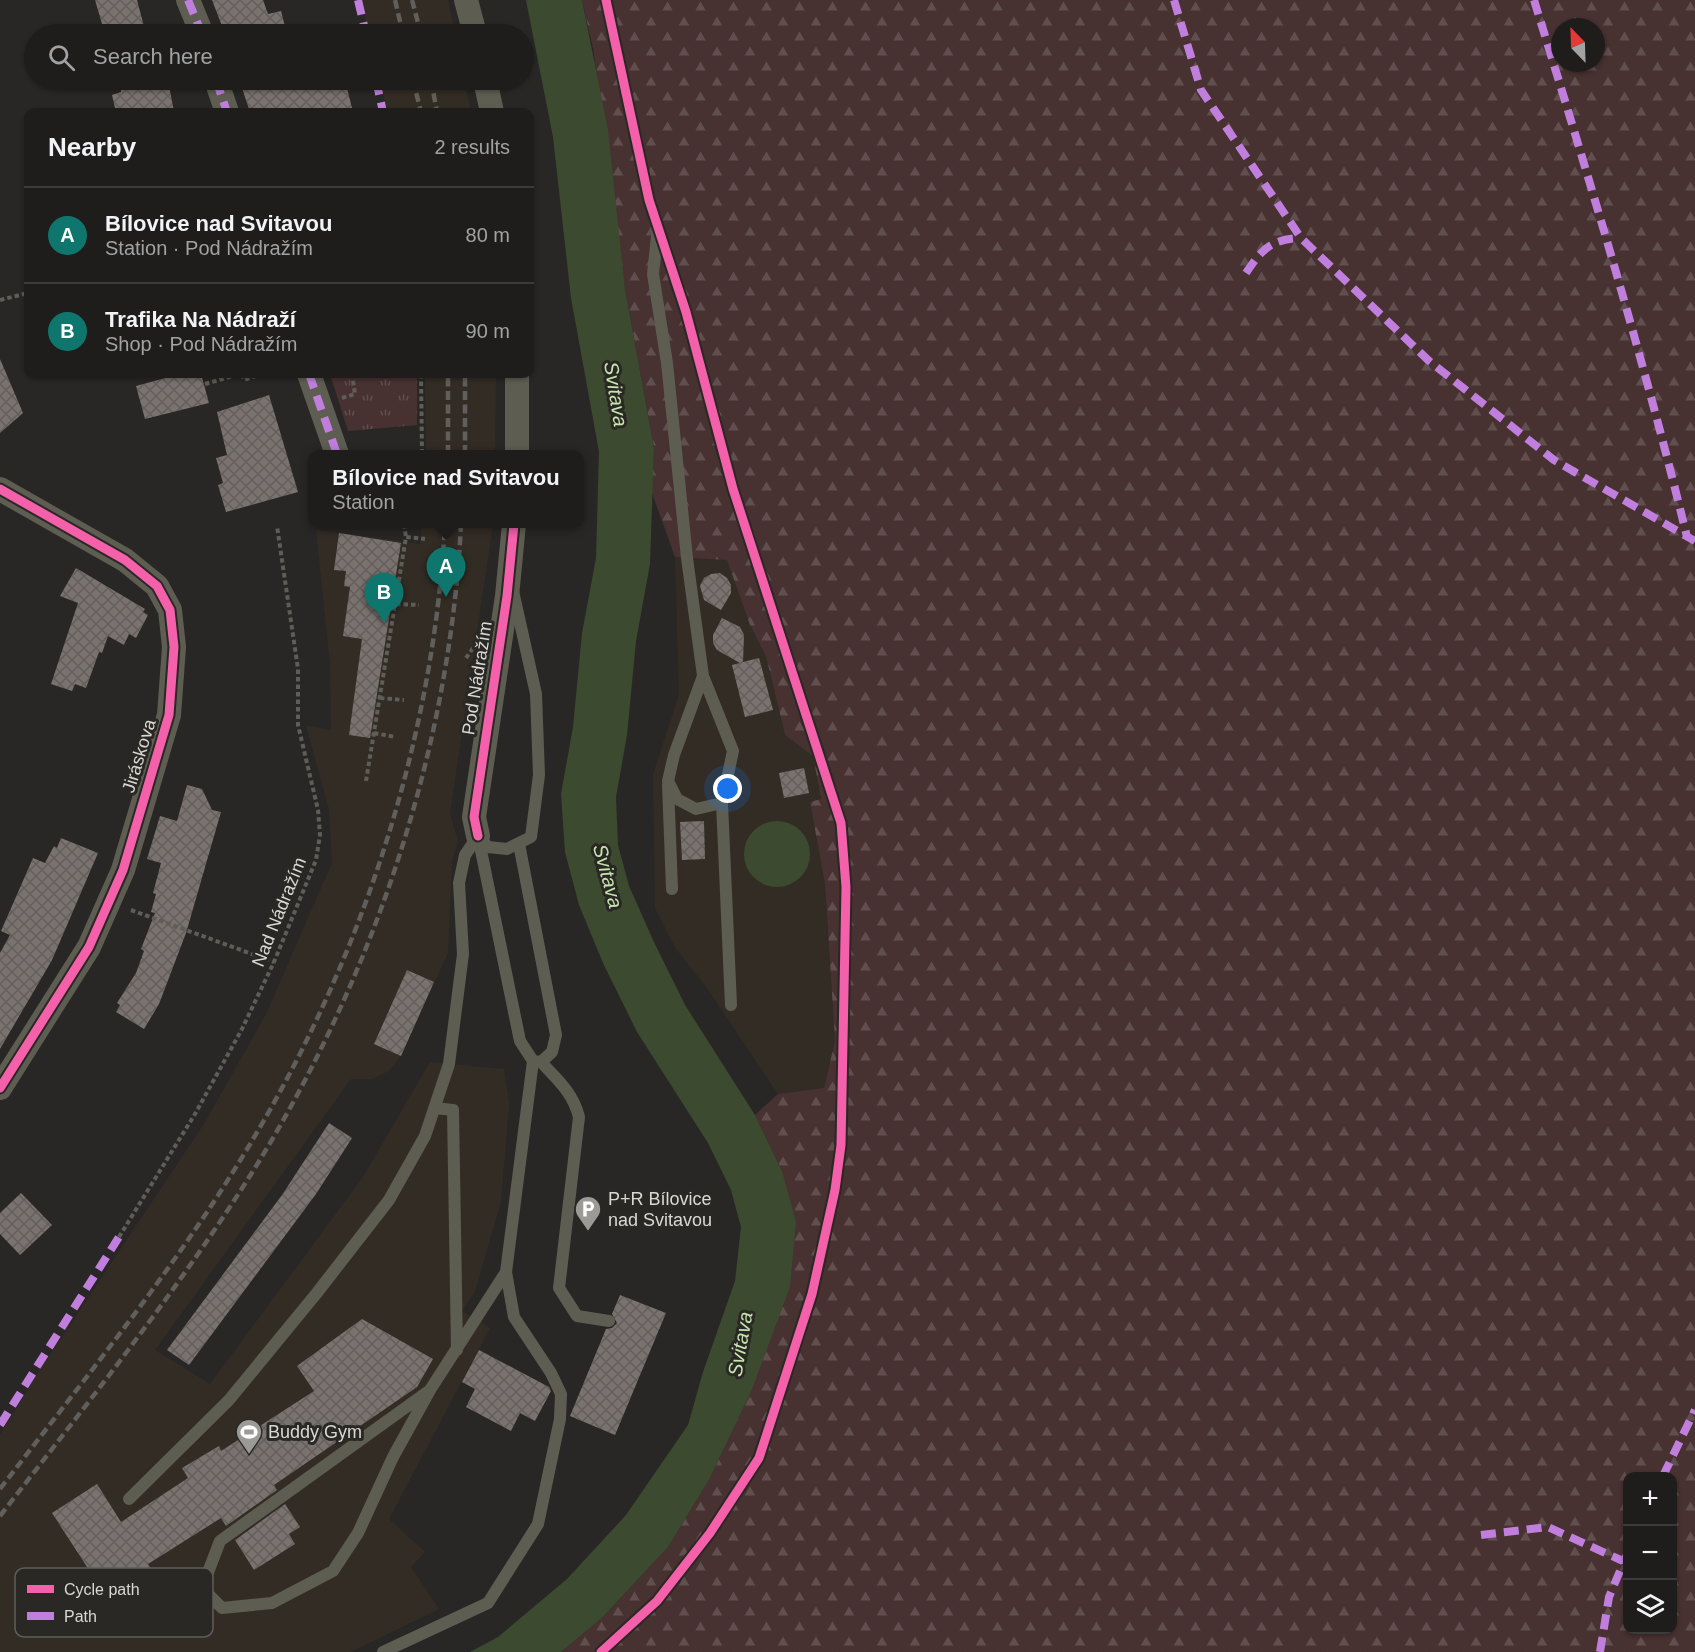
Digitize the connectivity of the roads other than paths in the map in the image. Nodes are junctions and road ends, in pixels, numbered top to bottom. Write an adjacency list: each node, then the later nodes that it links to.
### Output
1 (188, 0): 3 (street)
2 (466, 0): 4 (street)
3 (198, 24)
4 (472, 24)
5 (219, 90): 7 (street)
6 (487, 90): 8 (street)
7 (226, 108)
8 (491, 108)
9 (658, 227): 17 (lane)
10 (310, 378): 12 (street)
11 (517, 378): 13 (street)
12 (336, 450)
13 (517, 450)
14 (0, 489): 25 (street, Jiráskova)
15 (514, 528): 16 (street, Pod Nádražím)
16 (509, 575): 20 (street, Pod Nádražím); 21 (lane)
17 (703, 676): 18 (lane); 19 (lane)
18 (668, 781): 19 (lane); 22 (lane)
19 (722, 802): 23 (lane)
20 (478, 836): 21 (lane); 24 (lane); 26 (lane)
21 (519, 844): 24 (lane)
22 (672, 890)
23 (731, 1005)
24 (537, 1062): 27 (lane); 28 (lane)
25 (0, 1089)
26 (435, 1108): 29 (lane); 31 (lane)
27 (506, 1272): 29 (lane); 34 (lane)
28 (609, 1321)
29 (457, 1350): 30 (lane)
30 (430, 1390): 32 (lane); 33 (lane)
31 (129, 1499)
32 (210, 1568)
33 (213, 1599)
34 (383, 1652)

